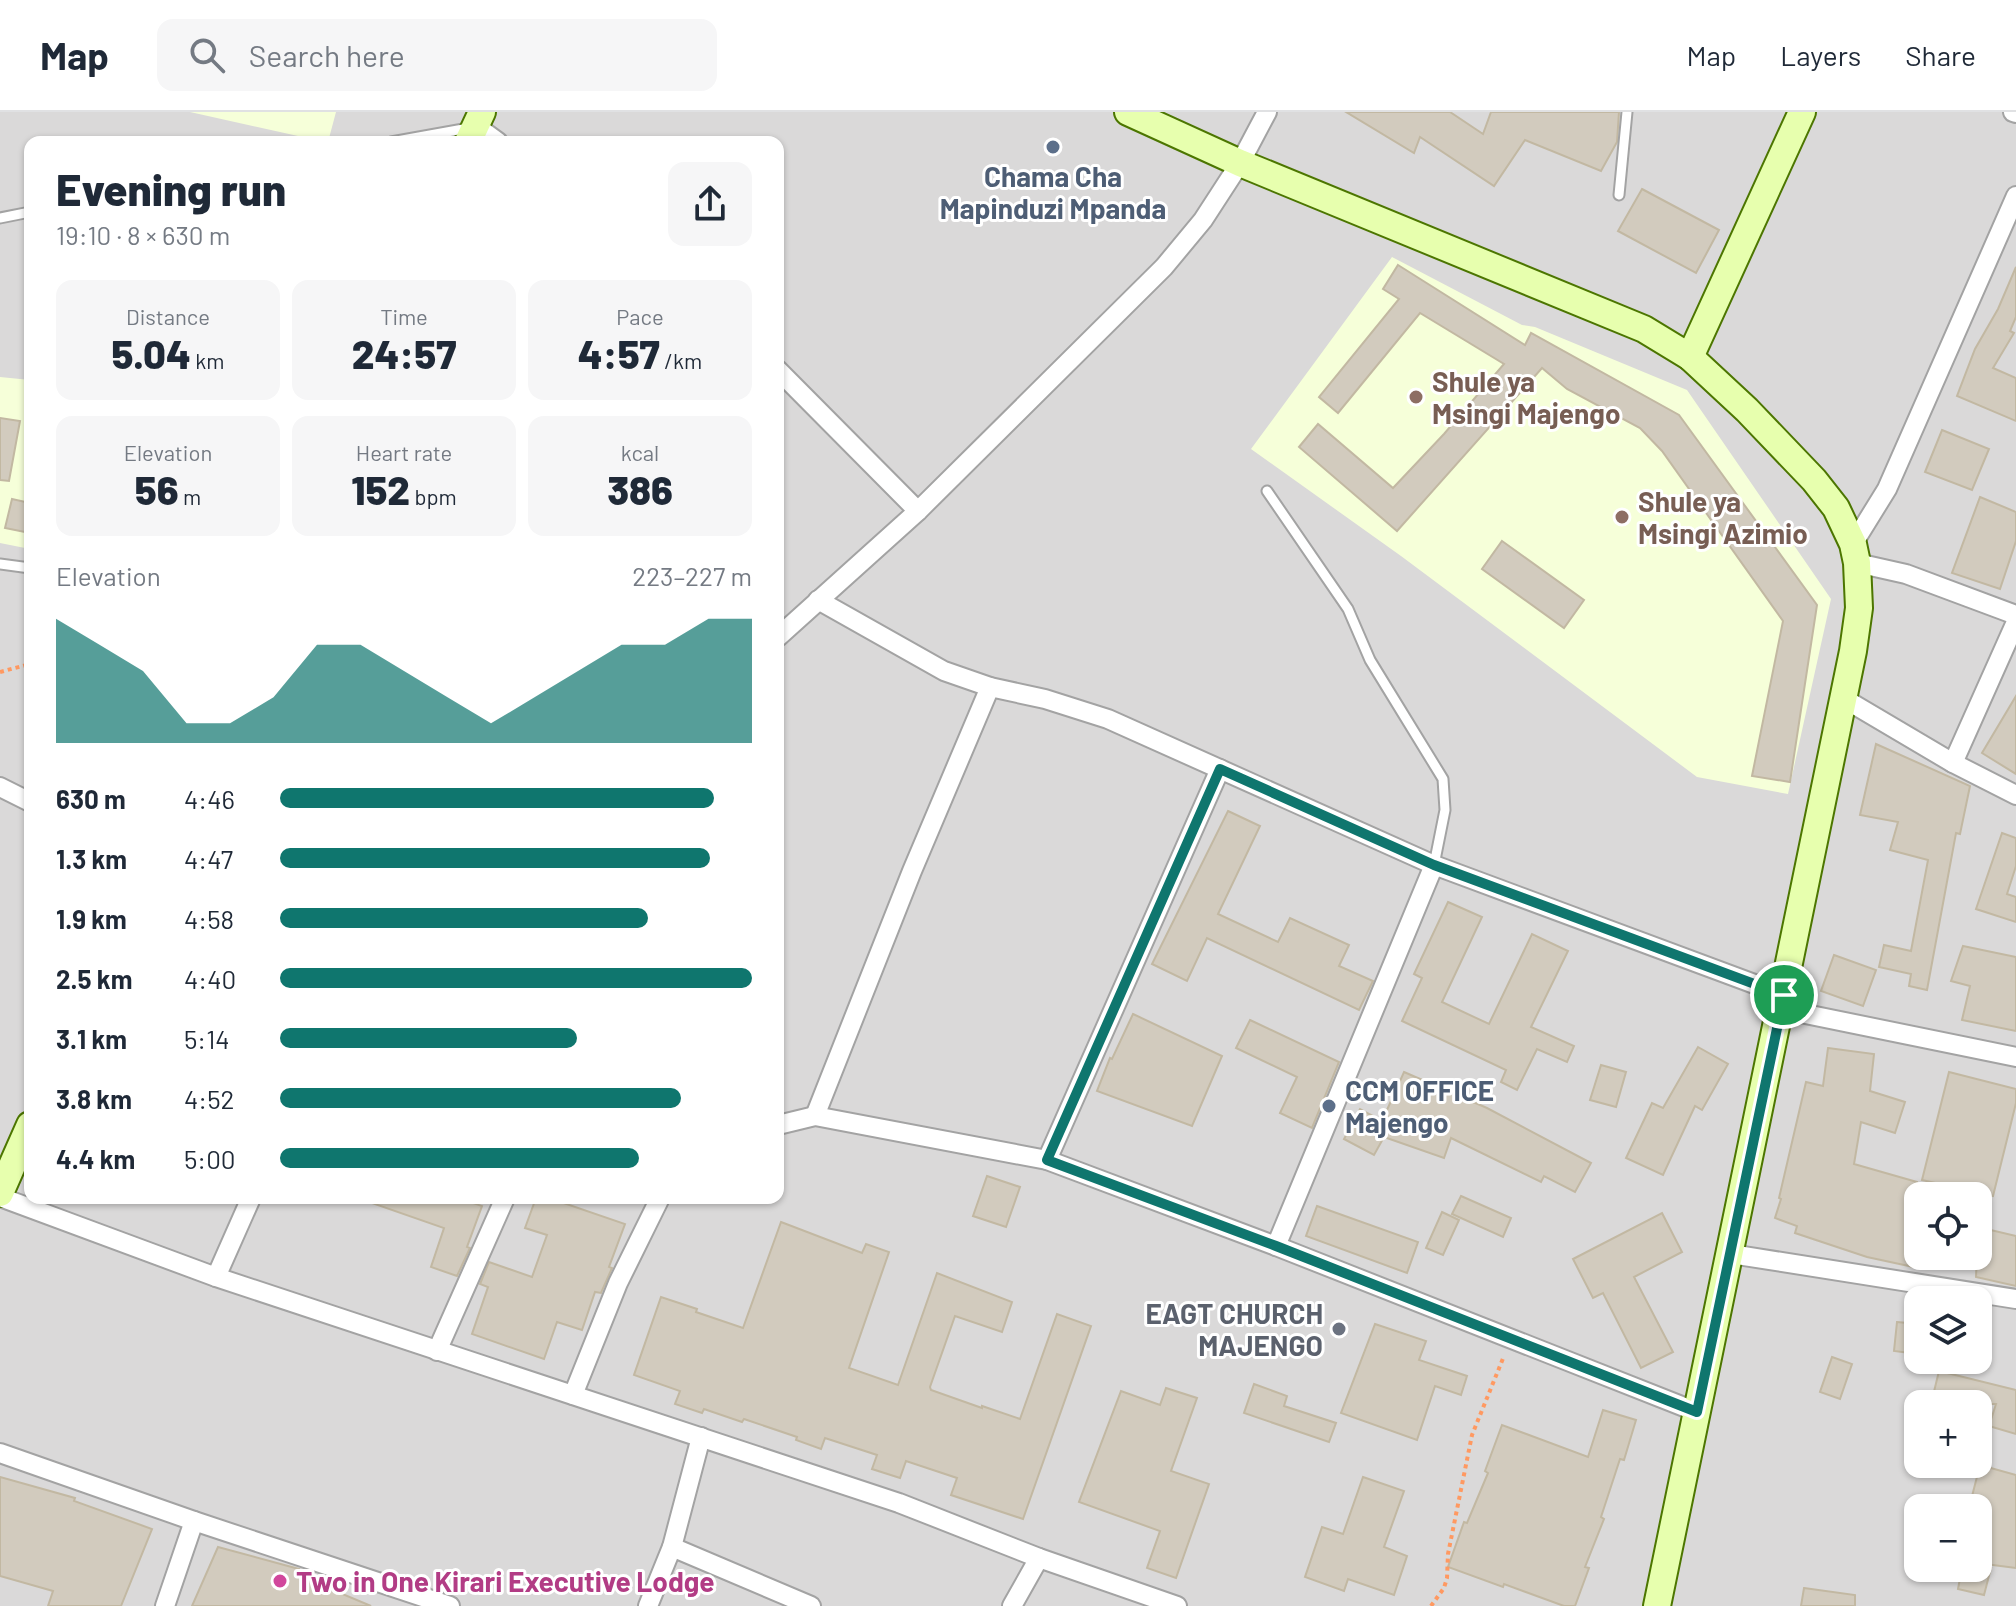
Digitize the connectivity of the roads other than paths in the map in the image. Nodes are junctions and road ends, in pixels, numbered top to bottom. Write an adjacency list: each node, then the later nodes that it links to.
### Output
1 (1128, 112): 7 (street)
2 (1267, 112): 7 (street)
3 (1627, 112): 8 (lane)
4 (1802, 112): 12 (street)
5 (481, 131): 6 (lane)
6 (440, 136)
7 (1240, 163): 12 (street); 15 (street)
8 (1619, 195)
9 (2016, 196): 16 (street)
10 (24, 213): 11 (lane)
11 (0, 218)
12 (1690, 357): 16 (street)
13 (784, 376): 15 (street)
14 (1267, 491): 30 (lane)
15 (918, 511): 19 (street)
16 (1855, 554): 20 (street); 24 (street)
17 (0, 564): 18 (lane)
18 (24, 567)
19 (818, 600): 22 (street); 23 (street)
20 (2016, 615)
21 (2016, 622): 25 (street)
22 (784, 631)
23 (990, 687): 26 (street); 33 (street)
24 (1843, 698): 25 (street); 31 (street)
25 (1953, 763): 28 (street)
26 (1220, 769): 30 (street); 36 (street)
27 (0, 787): 29 (street)
28 (2016, 795)
29 (24, 799)
30 (1434, 865): 31 (street); 41 (street)
31 (1782, 1002): 32 (street); 42 (street)
32 (2016, 1057)
33 (815, 1116): 34 (street); 36 (street)
34 (784, 1124)
35 (24, 1139): 37 (street)
36 (1047, 1160): 41 (street)
37 (0, 1195): 43 (street)
38 (248, 1204): 43 (street)
39 (502, 1204): 45 (street)
40 (657, 1204): 46 (street)
41 (1276, 1246): 47 (street)
42 (1731, 1254): 44 (street); 47 (street)
43 (216, 1277): 45 (street)
44 (2016, 1299)
45 (437, 1351): 46 (street)
46 (573, 1395): 48 (street)
47 (1697, 1412): 60 (street)
48 (701, 1437): 51 (street); 52 (street)
49 (0, 1453): 50 (street)
50 (194, 1521): 53 (street); 54 (street)
51 (672, 1547): 56 (street); 57 (street)
52 (1039, 1558): 58 (street); 59 (street)
53 (399, 1598): 55 (street)
54 (165, 1606)
55 (450, 1606)
56 (648, 1606)
57 (811, 1606)
58 (1012, 1606)
59 (1177, 1606)
60 (1657, 1606)

